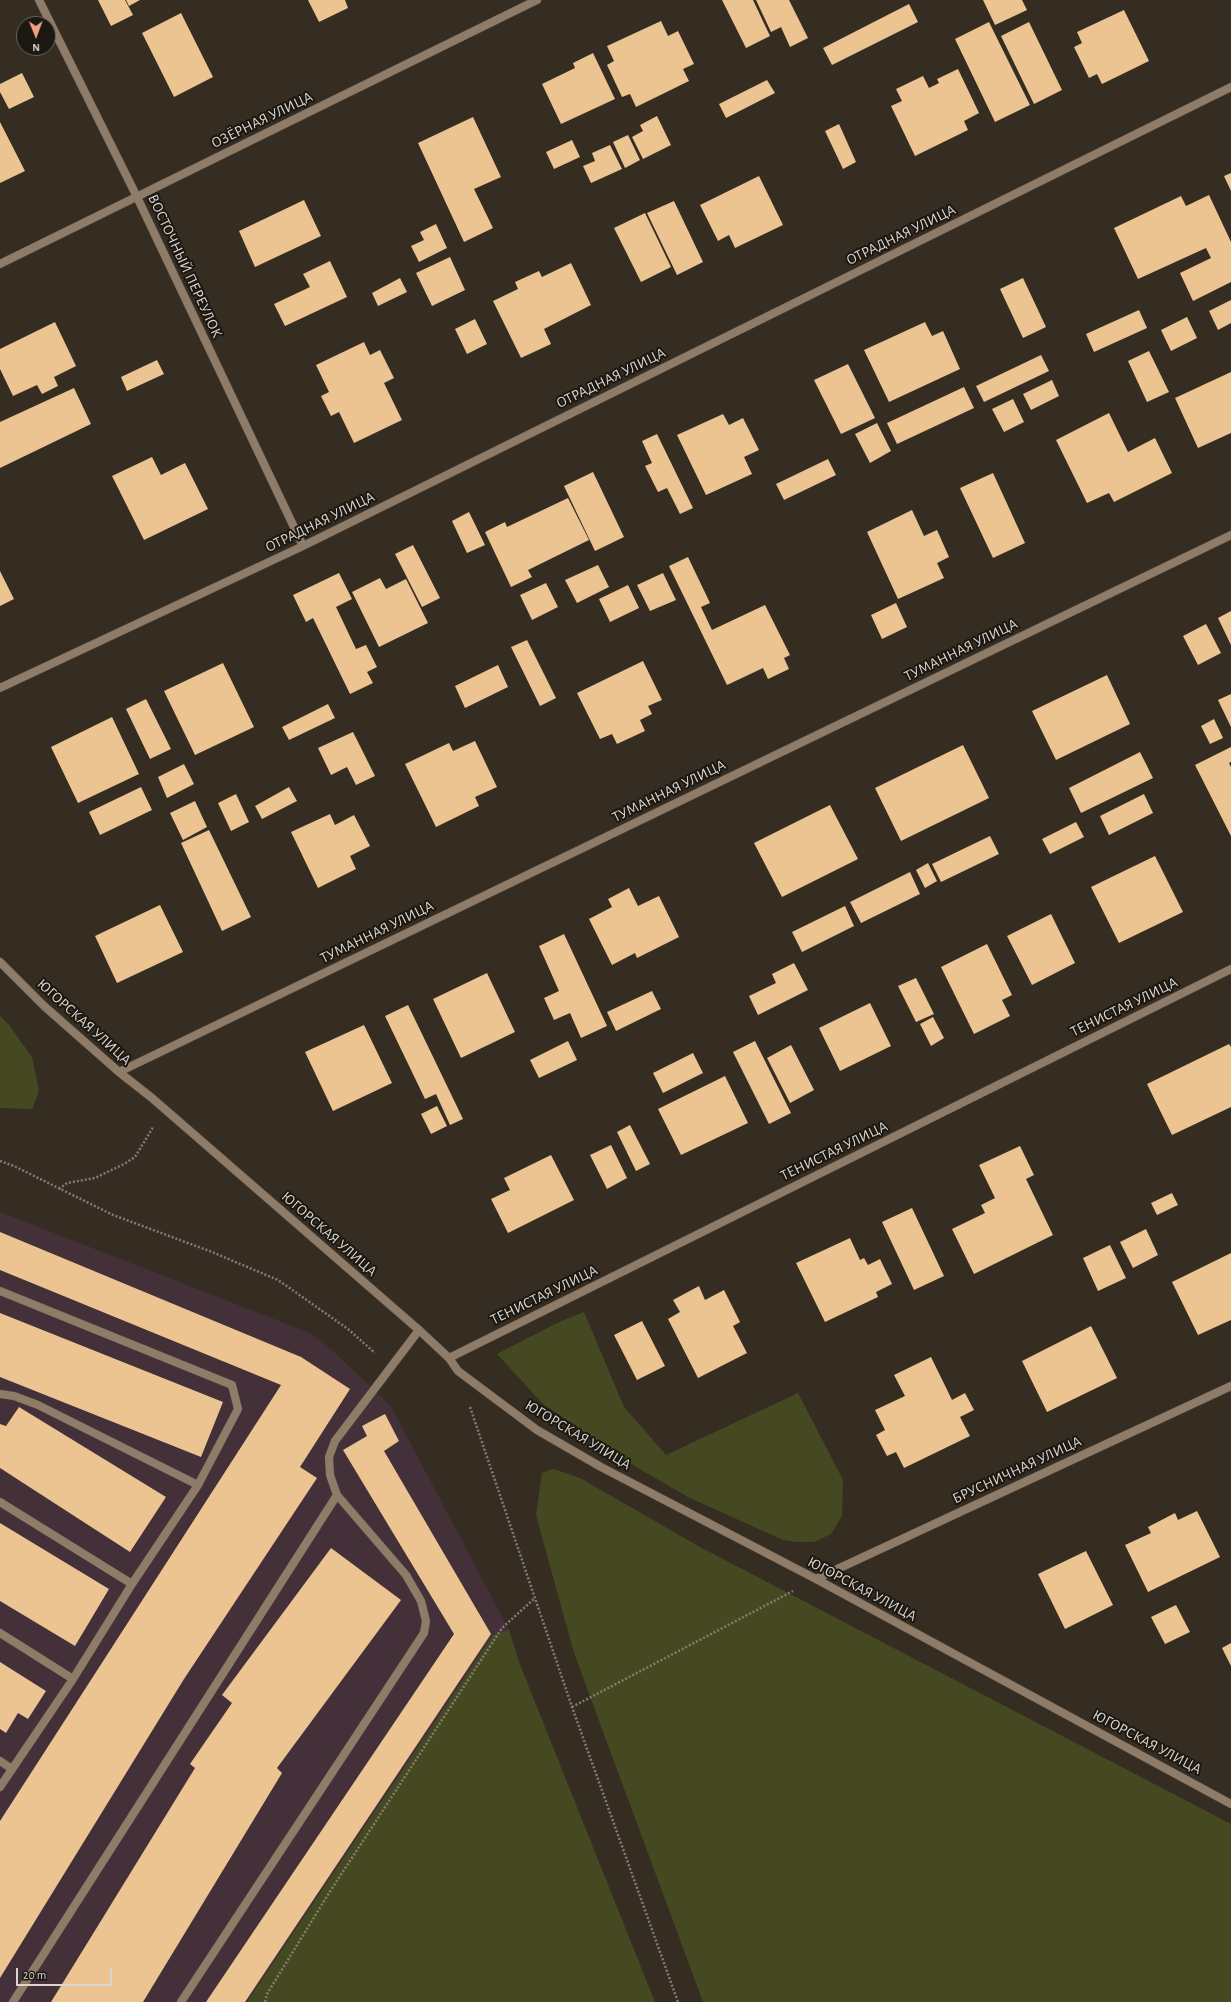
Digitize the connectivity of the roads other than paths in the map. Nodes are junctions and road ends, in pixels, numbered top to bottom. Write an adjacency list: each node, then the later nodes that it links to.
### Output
1 (39, 0): 4 (street, ВОСТОЧНЫЙ ПЕРЕУЛОК)
2 (537, 0): 4 (street, ОЗЁРНАЯ УЛИЦА)
3 (1231, 87): 7 (street, ОТРАДНАЯ УЛИЦА)
4 (137, 197): 5 (street, ОЗЁРНАЯ УЛИЦА); 7 (street, ВОСТОЧНЫЙ ПЕРЕУЛОК)
5 (0, 264)
6 (1231, 535): 11 (street, ТУМАННАЯ УЛИЦА)
7 (303, 546): 8 (street, ОТРАДНАЯ УЛИЦА)
8 (0, 688)
9 (0, 962): 11 (street, ЮГОРСКАЯ УЛИЦА)
10 (1231, 969): 14 (street, ТЕНИСТАЯ УЛИЦА)
11 (119, 1072): 13 (street, ЮГОРСКАЯ УЛИЦА)
12 (0, 1291): 17 (street)
13 (419, 1330): 14 (street, ЮГОРСКАЯ УЛИЦА); 18 (street)
14 (449, 1358): 20 (street, ЮГОРСКАЯ УЛИЦА)
15 (1231, 1386): 20 (street, БРУСНИЧНАЯ УЛИЦА)
16 (0, 1394): 17 (street)
17 (198, 1485): 21 (street)
18 (337, 1495): 28 (street); 29 (street)
19 (0, 1502): 21 (street)
20 (816, 1579): 27 (street, ЮГОРСКАЯ УЛИЦА)
21 (132, 1584): 23 (street)
22 (0, 1633): 23 (street)
23 (73, 1679): 25 (street)
24 (0, 1761): 25 (street)
25 (12, 1769): 26 (street)
26 (0, 1787)
27 (1231, 1804)
28 (13, 2002)
29 (181, 2002)

